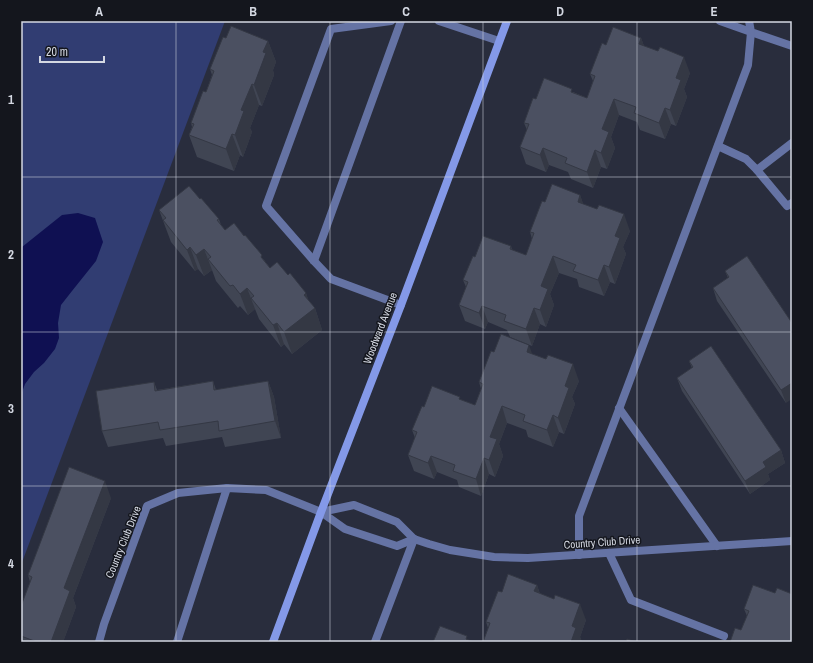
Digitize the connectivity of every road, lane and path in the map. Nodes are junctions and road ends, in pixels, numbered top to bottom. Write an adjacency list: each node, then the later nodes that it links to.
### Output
1 (391, 21): 14 (street)
2 (401, 21): 14 (street)
3 (439, 21): 8 (street)
4 (507, 21): 8 (main road, Woodward Avenue)
5 (720, 21): 7 (street)
6 (749, 21): 7 (street)
7 (751, 32): 9 (street); 11 (street)
8 (499, 41): 15 (main road, Woodward Avenue)
9 (792, 46)
10 (792, 143): 12 (street)
11 (718, 146): 12 (street); 16 (street)
12 (756, 170): 13 (street)
13 (792, 203)
14 (314, 261): 15 (street)
15 (401, 305): 18 (main road, Woodward Avenue)
16 (619, 408): 21 (street); 23 (street)
17 (228, 488): 18 (street, Country Club Drive); 25 (street, Country Club Drive); 26 (street)
18 (321, 512): 19 (street, Country Club Drive); 19 (street, Country Club Drive); 27 (main road, Woodward Avenue)
19 (414, 539): 23 (street, Country Club Drive); 28 (street)
20 (792, 541): 21 (street, Country Club Drive)
21 (717, 546): 22 (street, Country Club Drive)
22 (609, 553): 23 (street, Country Club Drive); 24 (street)
23 (578, 555)
24 (724, 636)
25 (99, 642)
26 (178, 642)
27 (273, 642)
28 (376, 642)

